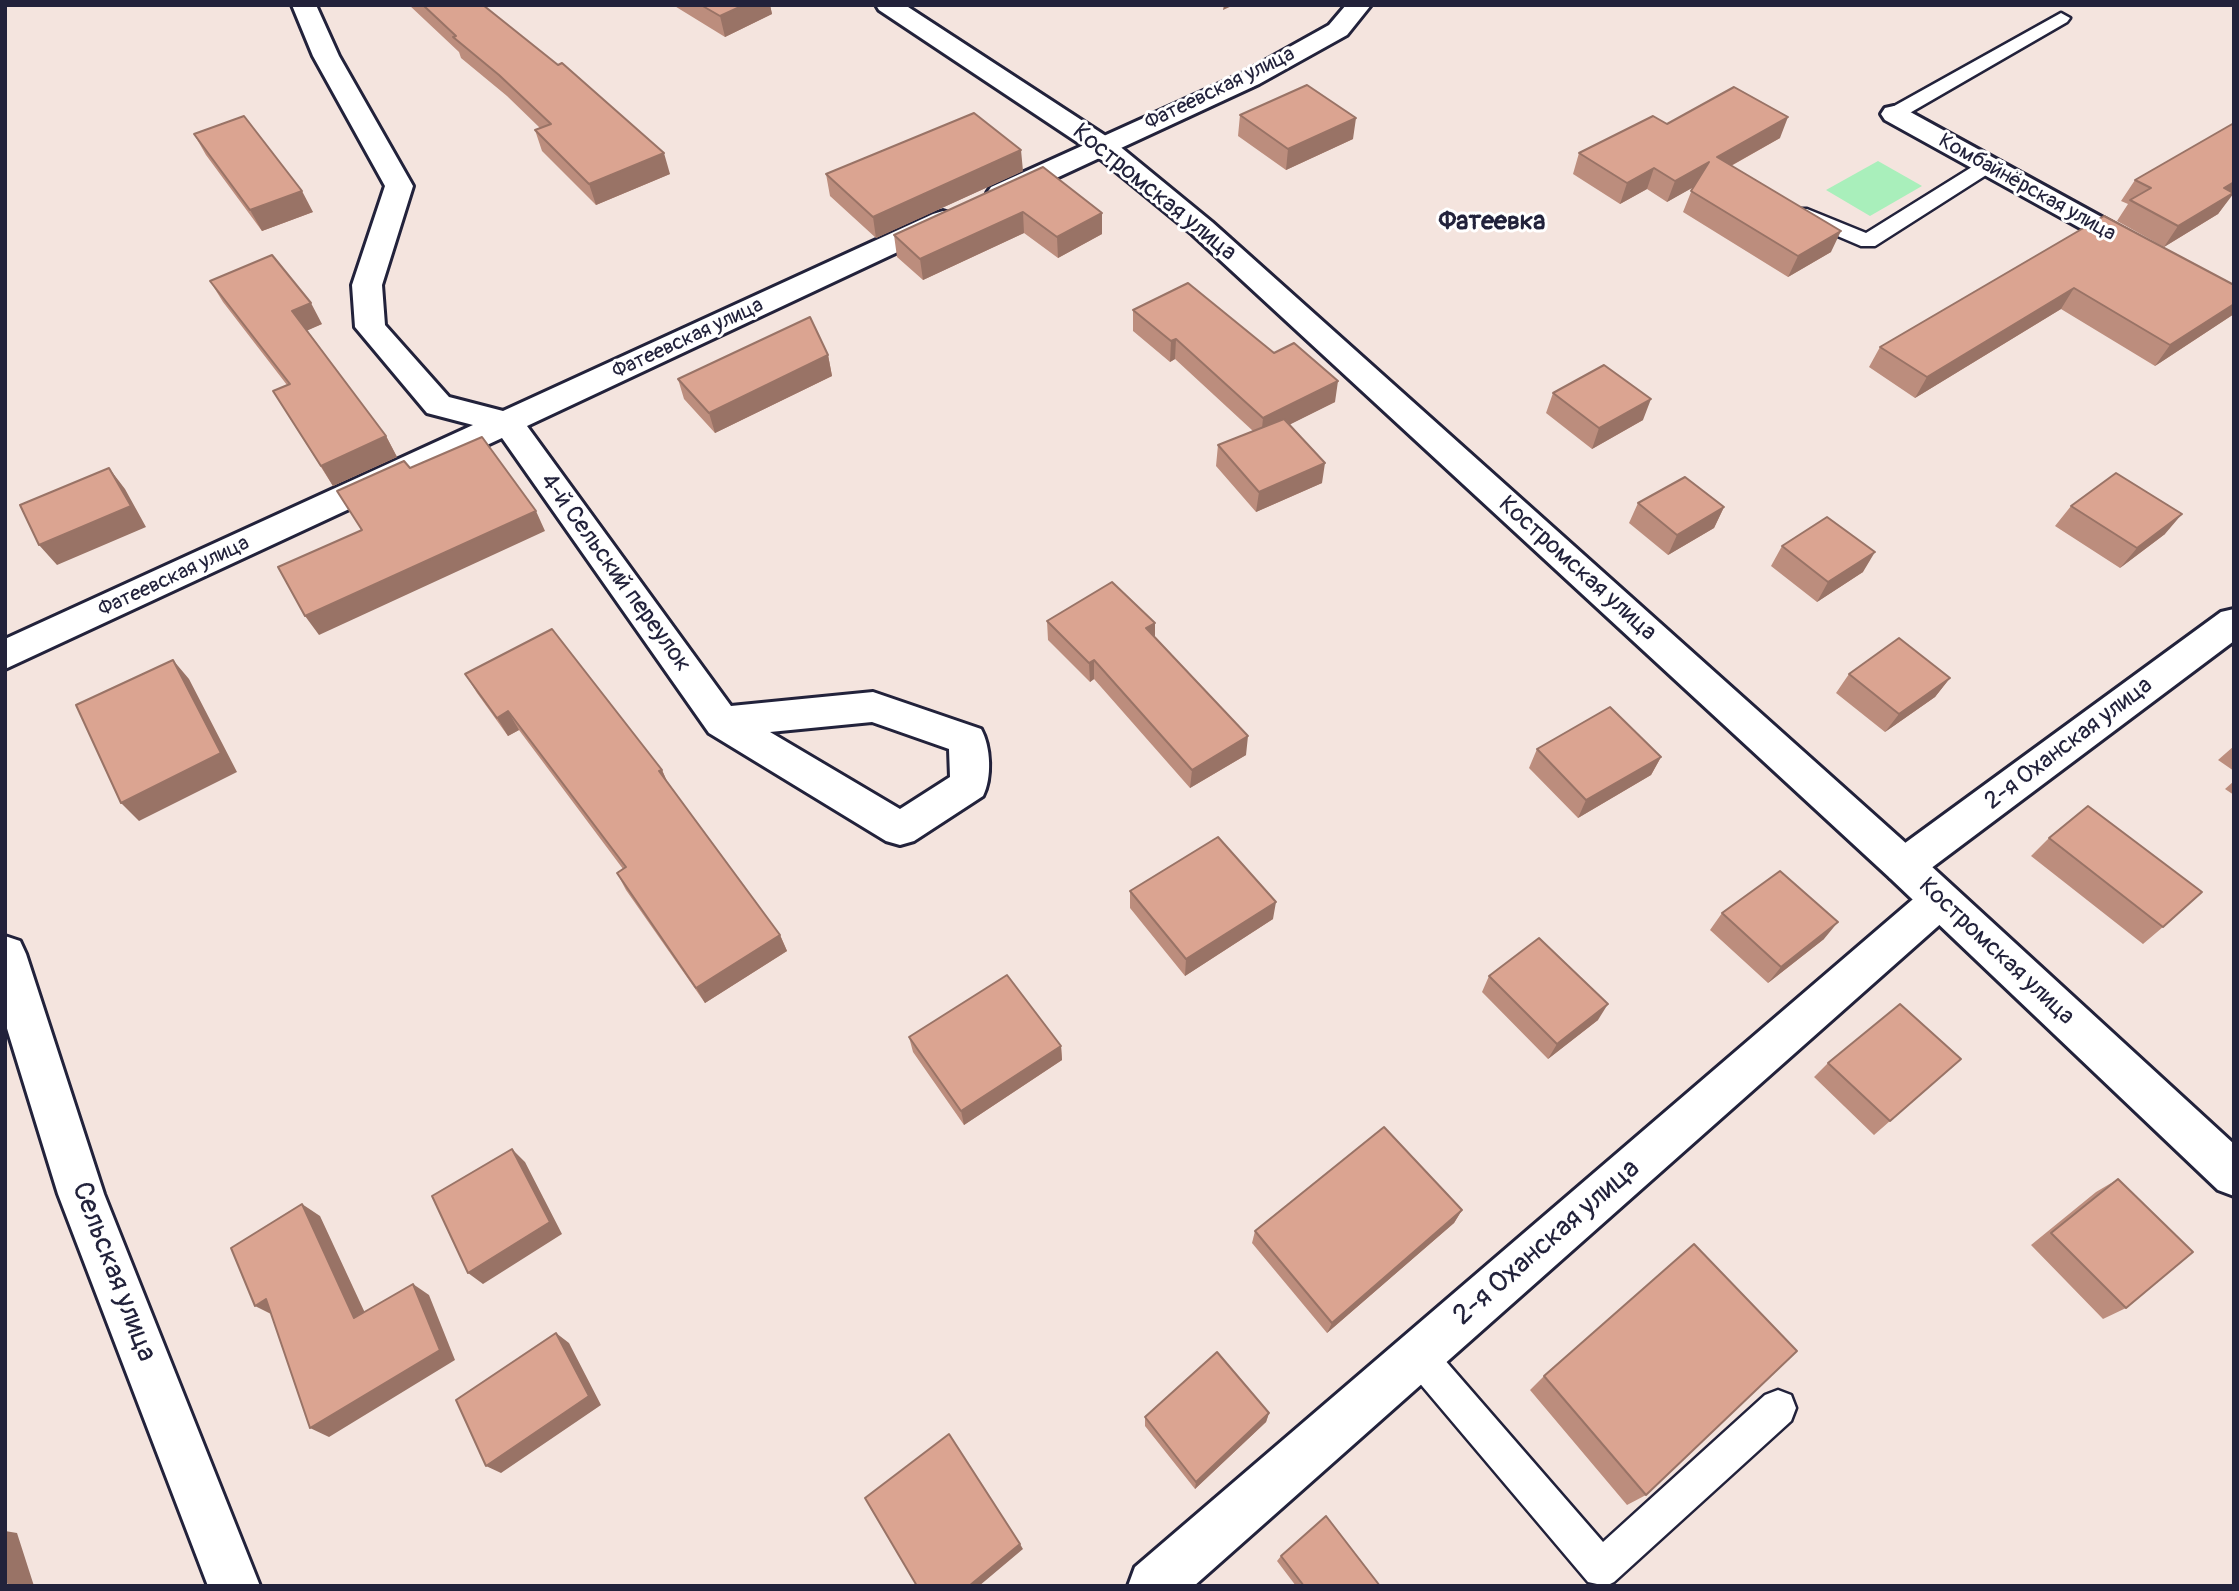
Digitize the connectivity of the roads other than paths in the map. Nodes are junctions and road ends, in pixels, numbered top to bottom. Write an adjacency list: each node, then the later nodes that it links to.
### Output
1 (304, 5): 10 (street)
2 (888, 5): 6 (street, Костромская улица)
3 (1359, 5): 6 (street, Фатеевская улица)
4 (2061, 18): 5 (lane)
5 (1894, 114): 7 (street, Комбайнёрская улица)
6 (1102, 146): 10 (street, Фатеевская улица); 14 (street, Костромская улица)
7 (1987, 166): 8 (lane); 9 (street, Комбайнёрская улица)
8 (1790, 209)
9 (2163, 262)
10 (508, 424): 12 (street, Фатеевская улица); 13 (street, 4-й Сельский переулок)
11 (2234, 622): 14 (street, 2-я Оханская улица)
12 (5, 655)
13 (722, 722): 13 (street, 4-й Сельский переулок)
14 (1904, 866): 15 (street, Костромская улица)
15 (1940, 900): 17 (street, Костромская улица); 18 (street, 2-я Оханская улица)
16 (5, 954): 20 (street, Сельская улица)
17 (2234, 1174)
18 (1418, 1355): 19 (lane); 21 (street, 2-я Оханская улица)
19 (1778, 1408)
20 (234, 1586)
21 (1154, 1586)

